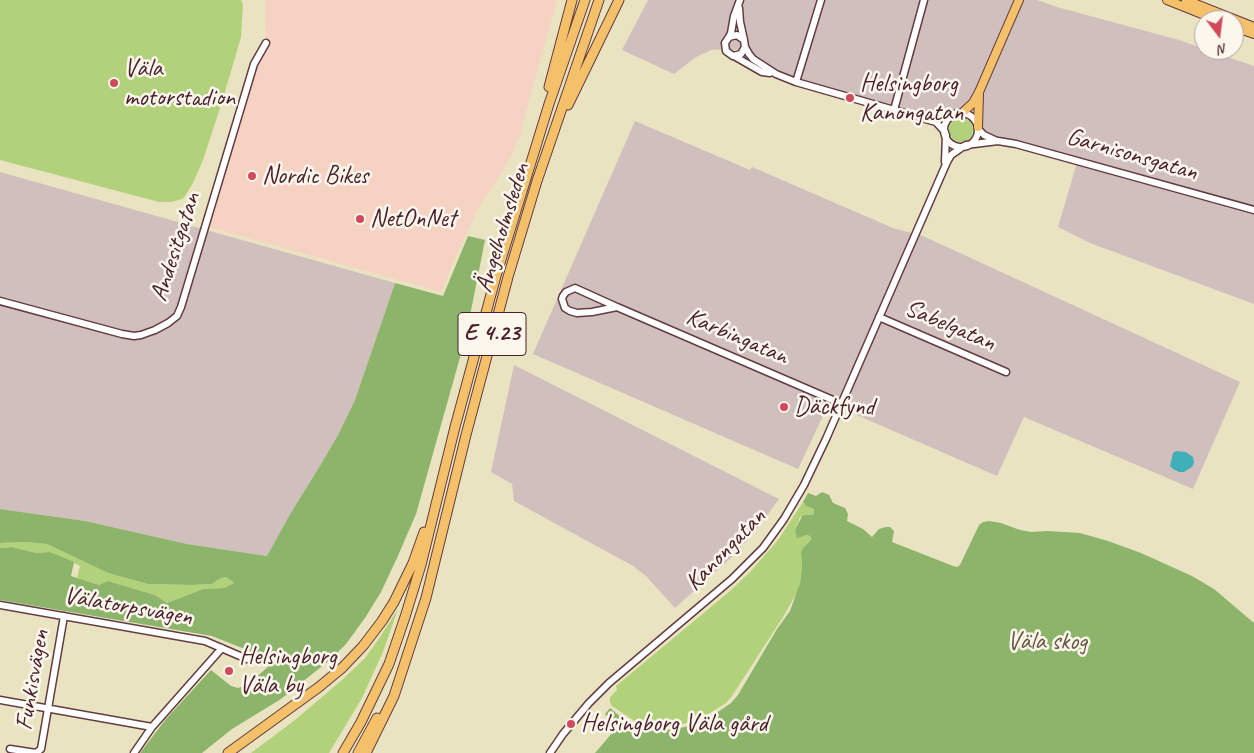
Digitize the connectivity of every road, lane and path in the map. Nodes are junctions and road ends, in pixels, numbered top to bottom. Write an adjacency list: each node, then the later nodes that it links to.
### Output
1 (572, 0): 29 (highway)
2 (585, 0): 29 (highway, Ängelholmsleden / E 4.23)
3 (599, 0): 26 (highway, Ängelholmsleden / E 4.23)
4 (619, 0): 26 (highway)
5 (821, 0): 19 (street)
6 (924, 0): 21 (street)
7 (1167, 0): 11 (main road)
8 (1186, 0): 12 (main road)
9 (739, 2): 13 (street); 14 (street)
10 (1017, 2): 20 (main road)
11 (1194, 11)
12 (1254, 27)
13 (729, 37): 14 (street); 17 (street)
14 (744, 40): 16 (street)
15 (266, 43): 32 (street, Andesitgatan)
16 (745, 47): 17 (street); 18 (street)
17 (733, 56): 18 (street)
18 (776, 74): 19 (street)
19 (796, 82): 21 (street)
20 (979, 92): 22 (main road); 24 (main road)
21 (894, 110): 23 (street)
22 (960, 113): 23 (street); 24 (street); 25 (street)
23 (910, 115): 25 (street)
24 (978, 128): 27 (street, Garnisonsgatan); 28 (street)
25 (945, 134): 28 (street); 30 (street, Kanongatan)
26 (552, 136): 42 (highway, Ängelholmsleden / E 4.23)
27 (998, 141): 28 (street, Garnisonsgatan); 31 (street, Garnisonsgatan)
28 (965, 146): 30 (street, Kanongatan)
29 (532, 158): 37 (highway, Ängelholmsleden / E 4.23)
30 (944, 166): 34 (street, Kanongatan)
31 (1254, 210)
32 (0, 300)
33 (617, 307): 33 (street, Karbingatan); 36 (street, Karbingatan)
34 (879, 317): 35 (street, Sabelgatan); 36 (street, Kanongatan)
35 (1006, 372)
36 (842, 404): 52 (street, Kanongatan)
37 (435, 507): 48 (highway); 49 (highway, E 4.23)
38 (0, 605): 39 (street, Välatorpsvägen)
39 (64, 616): 40 (street, Välatorpsvägen); 44 (street, Funkisvägen)
40 (222, 648): 41 (street, Välatorpsvägen); 45 (street)
41 (247, 659)
42 (401, 673): 50 (highway, E 4.23); 51 (highway)
43 (0, 700): 44 (street)
44 (48, 709): 45 (street); 46 (street, Funkisvägen)
45 (152, 727): 47 (street)
46 (10, 749)
47 (134, 753)
48 (228, 753)
49 (343, 753)
50 (358, 753)
51 (366, 753)
52 (550, 753)

